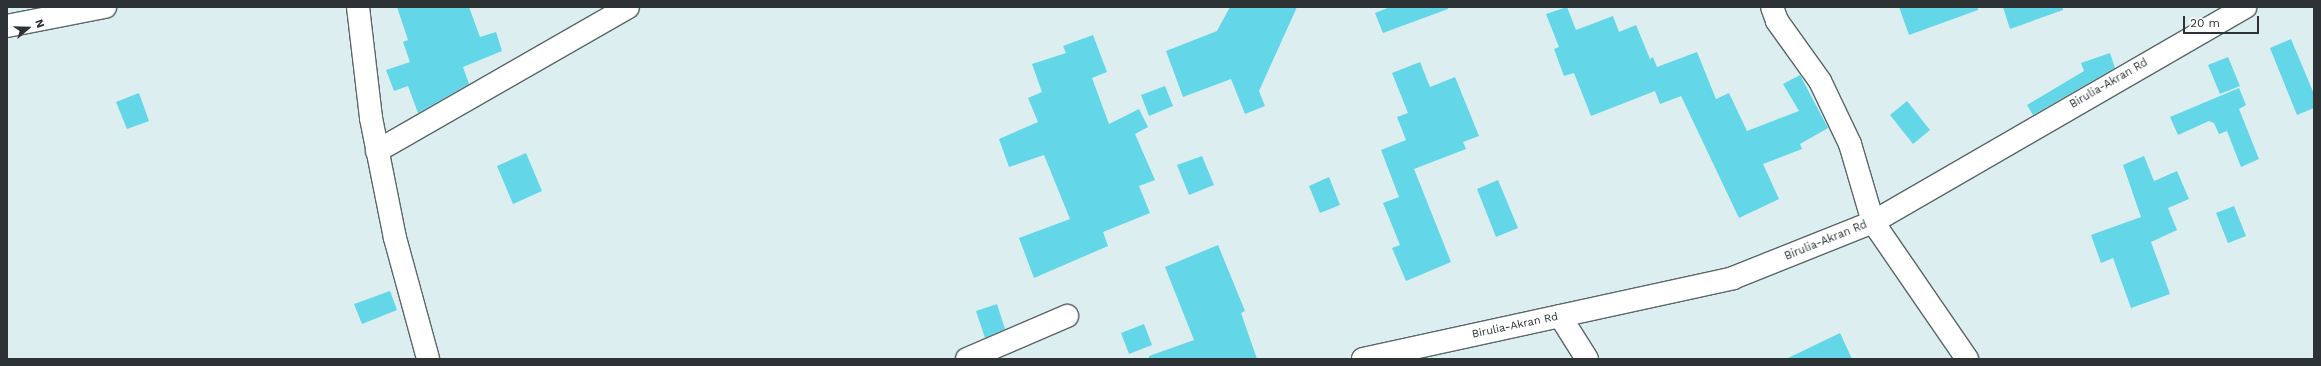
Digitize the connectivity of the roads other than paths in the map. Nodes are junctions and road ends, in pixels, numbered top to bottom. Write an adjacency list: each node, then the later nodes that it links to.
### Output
1 (105, 7): 6 (street)
2 (358, 7): 7 (street)
3 (628, 7): 7 (street)
4 (1772, 7): 8 (street)
5 (2245, 7): 8 (street, Birulia-Akran Rd)
6 (7, 26)
7 (377, 151): 11 (street)
8 (1874, 222): 10 (street, Birulia-Akran Rd); 15 (street)
9 (1067, 316): 12 (street)
10 (1560, 316): 13 (street, Birulia-Akran Rd); 14 (street)
11 (428, 359)
12 (967, 359)
13 (1363, 359)
14 (1587, 359)
15 (1967, 359)

